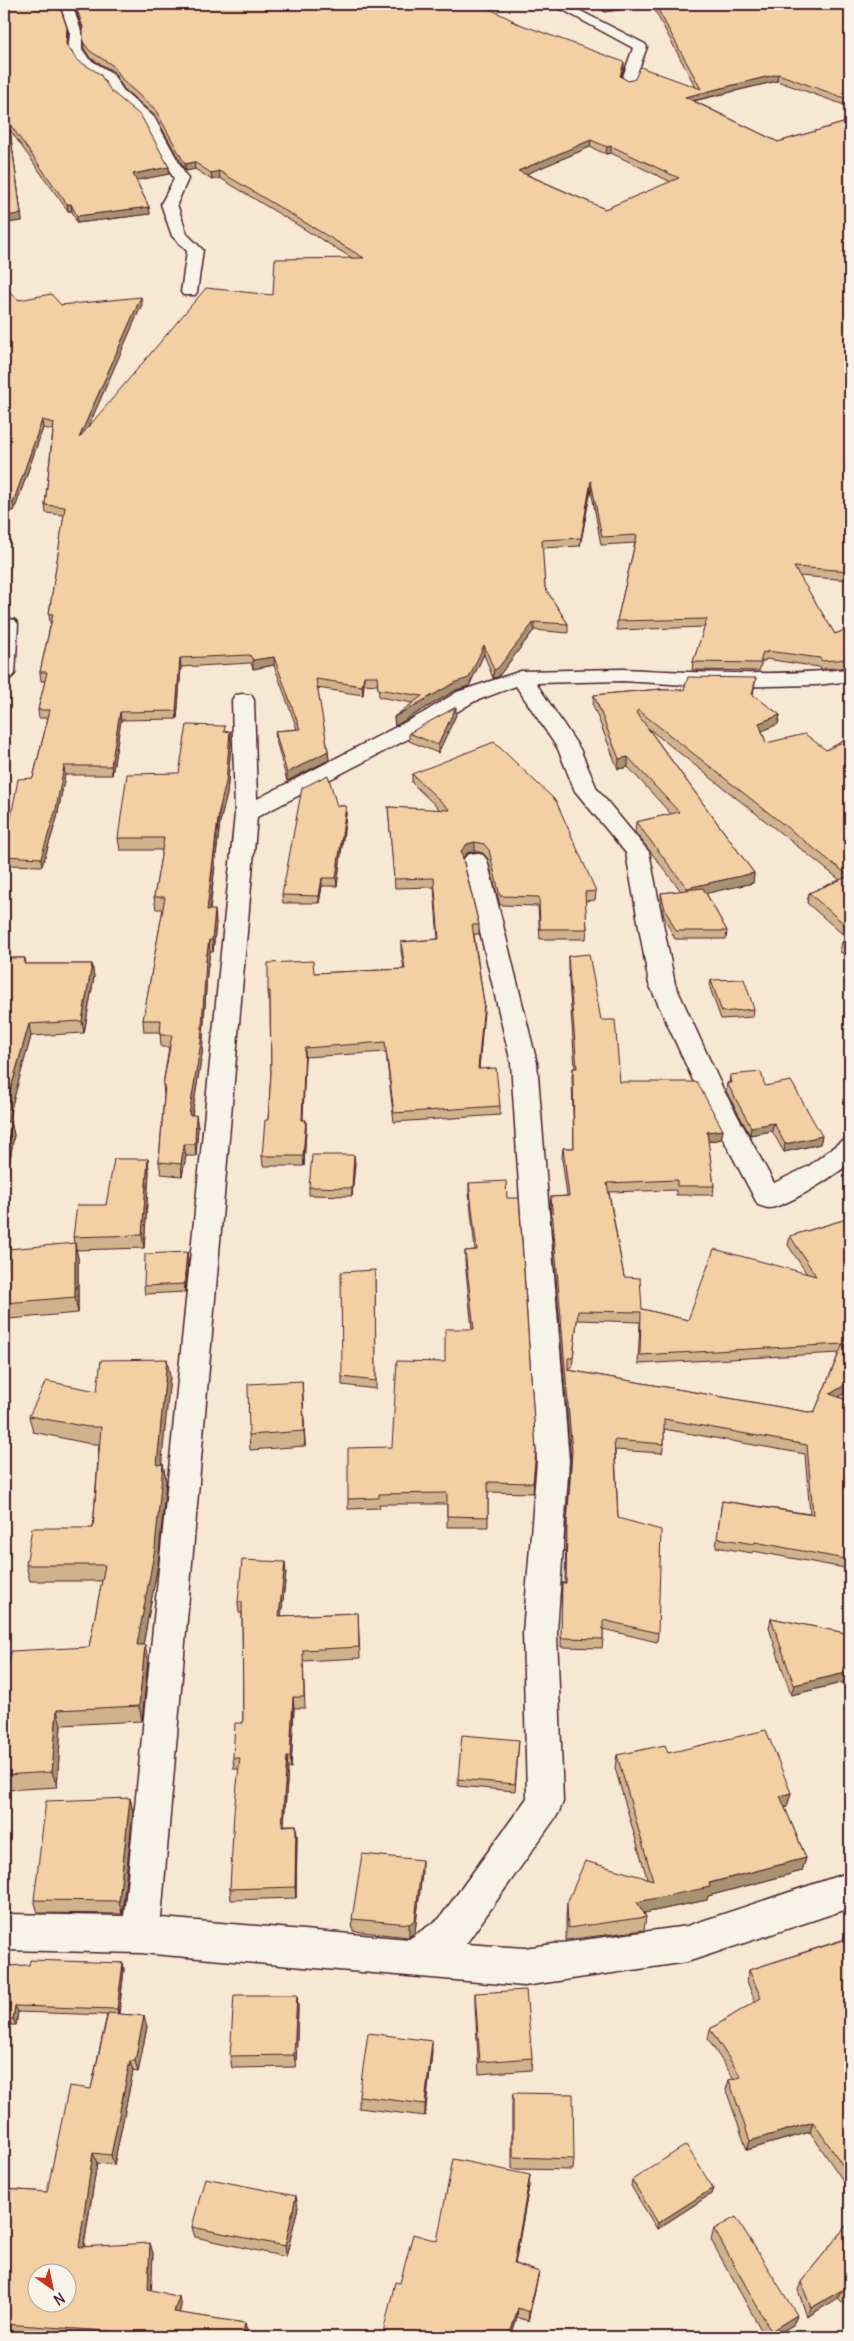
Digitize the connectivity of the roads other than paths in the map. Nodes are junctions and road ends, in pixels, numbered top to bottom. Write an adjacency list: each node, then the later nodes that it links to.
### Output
1 (66, 4): 4 (street)
2 (558, 4): 3 (street)
3 (628, 82)
4 (189, 292)
5 (4, 624): 6 (street)
6 (4, 674)
7 (850, 675): 8 (street)
8 (521, 677): 10 (street); 12 (street)
9 (243, 700): 10 (street)
10 (246, 814): 15 (street)
11 (476, 860): 16 (street)
12 (850, 1149)
13 (850, 1890): 16 (street)
14 (4, 1932): 15 (street)
15 (141, 1935): 16 (street)
16 (414, 1957)

